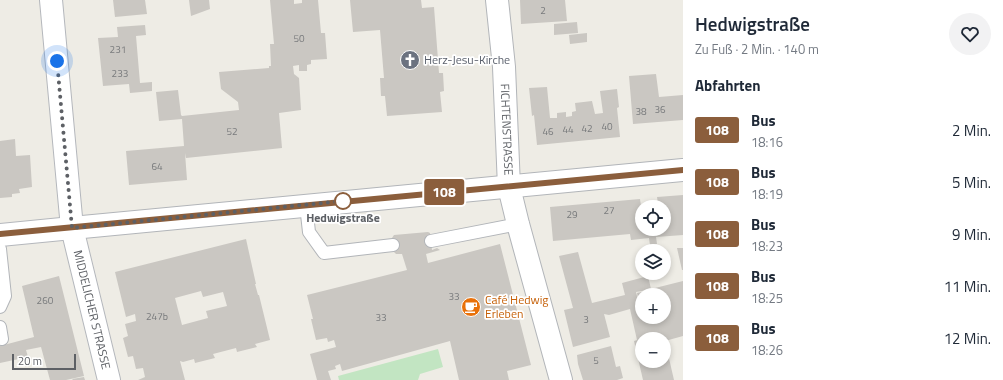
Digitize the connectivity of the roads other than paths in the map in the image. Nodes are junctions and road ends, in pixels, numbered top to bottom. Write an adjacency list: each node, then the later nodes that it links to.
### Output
1 (52, 0): 7 (street, MIDDELICHER STRASSE)
2 (497, 0): 4 (street, FICHTENSTRASSE)
3 (683, 170): 4 (street)
4 (509, 187): 5 (street); 6 (street)
5 (306, 205): 7 (street); 10 (lane)
6 (518, 224): 9 (lane); 16 (street)
7 (72, 228): 8 (street); 15 (street, MIDDELICHER STRASSE)
8 (0, 234)
9 (431, 241)
10 (393, 245)
11 (0, 249): 12 (lane)
12 (0, 307)
13 (0, 327): 14 (lane)
14 (2, 339)
15 (109, 380)
16 (561, 380)

